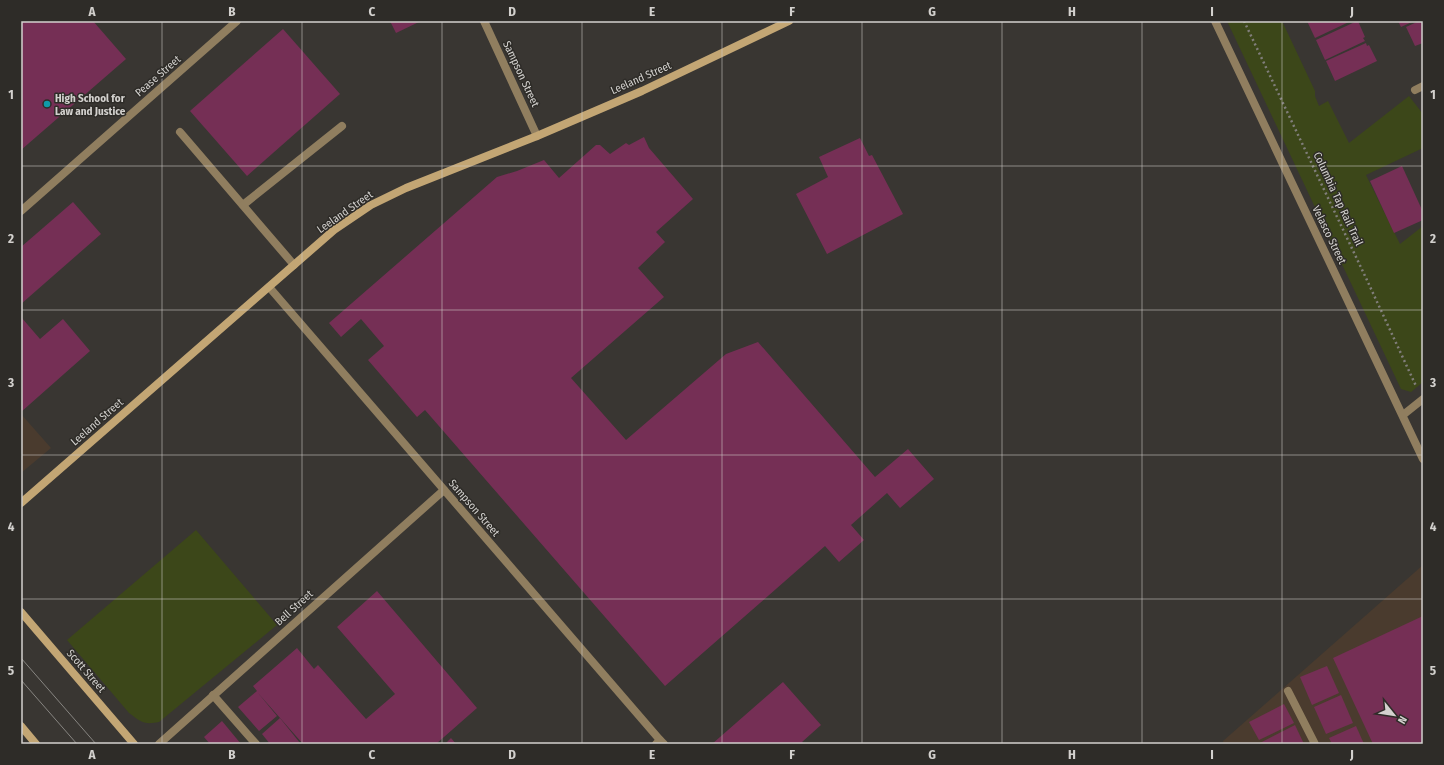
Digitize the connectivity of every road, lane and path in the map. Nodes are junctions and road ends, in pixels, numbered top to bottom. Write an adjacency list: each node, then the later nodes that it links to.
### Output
1 (237, 21): 12 (street, Pease Street)
2 (484, 21): 10 (street, Sampson Street)
3 (789, 21): 10 (main road, Leeland Street)
4 (1215, 21): 17 (street, Velasco Street)
5 (1244, 21): 15 (path, Columbia Tap Rail Trail)
6 (1423, 86): 7 (street)
7 (1415, 90)
8 (342, 126): 11 (street)
9 (180, 132): 11 (street)
10 (537, 136): 13 (main road, Leeland Street)
11 (243, 205): 13 (street)
12 (21, 211)
13 (294, 265): 14 (main road, Leeland Street)
14 (269, 287): 19 (street, Sampson Street); 20 (main road, Leeland Street)
15 (1415, 385)
16 (1423, 399): 17 (street)
17 (1403, 415): 18 (street, Velasco Street)
18 (1423, 459)
19 (444, 490): 23 (street, Bell Street); 25 (street, Sampson Street)
20 (21, 503)
21 (21, 612): 27 (main road, Scott Street)
22 (1288, 691): 30 (street)
23 (213, 695): 28 (street, Bell Street); 29 (street)
24 (21, 726): 26 (main road)
25 (660, 743)
26 (36, 744)
27 (134, 744)
28 (159, 744)
29 (256, 744)
30 (1315, 744)

